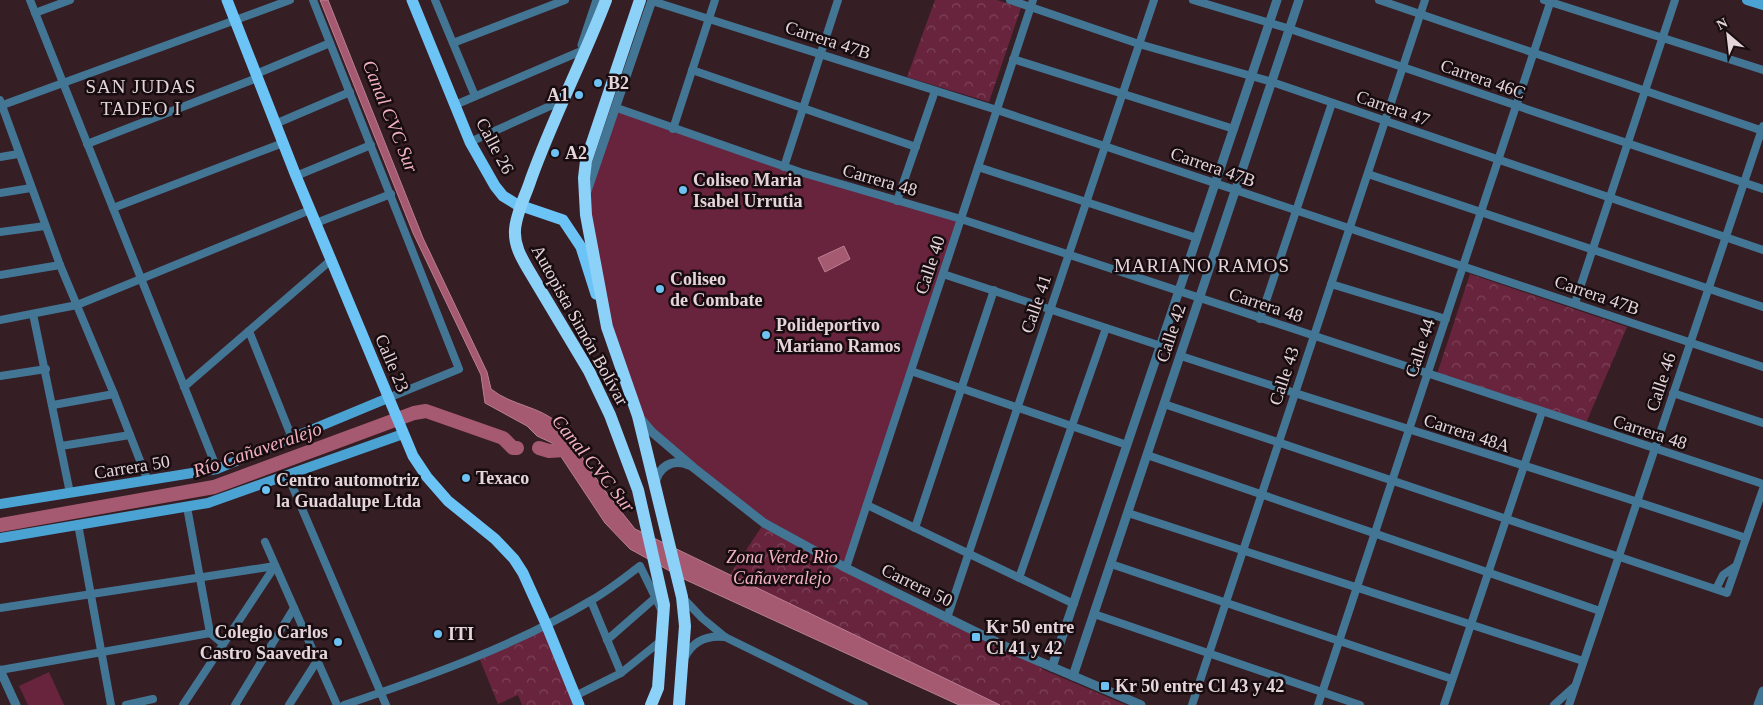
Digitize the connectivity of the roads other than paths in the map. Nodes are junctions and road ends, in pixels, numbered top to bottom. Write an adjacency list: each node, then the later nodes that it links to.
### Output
1 (30, 0): 27 (street)
2 (70, 0): 27 (street)
3 (227, 0): 30 (main road, Calle 23)
4 (290, 0): 30 (street)
5 (313, 0): 34 (street)
6 (412, 0): 56 (main road, Calle 26)
7 (435, 0): 35 (street, Calle 26)
8 (565, 0): 35 (street)
9 (597, 0): 37 (street)
10 (606, 0): 71 (highway, Autopista Simón Bolívar)
11 (640, 0): 89 (highway, Autopista Simón Bolívar)
12 (652, 0): 29 (street, Carrera 47B); 58 (street)
13 (715, 0): 29 (street)
14 (838, 0): 39 (street)
15 (1010, 0): 25 (street, Carrera 47)
16 (1154, 0): 36 (street, Calle 41)
17 (1193, 0): 31 (street, Carrera 46C)
18 (1277, 0): 31 (street, Calle 42)
19 (1300, 0): 32 (street, Calle 42)
20 (1379, 0): 28 (street)
21 (1425, 0): 28 (street, Calle 43)
22 (1675, 0): 33 (street)
23 (1747, 0): 26 (main road)
24 (1549, 1): 33 (street); 38 (street, Calle 44)
25 (1032, 3): 36 (street, Carrera 47); 40 (street, Calle 40)
26 (1763, 5)
27 (35, 13): 46 (street)
28 (1421, 14): 38 (street); 41 (street, Calle 43)
29 (710, 17): 39 (street, Carrera 47B); 42 (street)
30 (235, 20): 44 (main road, Calle 23); 46 (street)
31 (1269, 23): 32 (street, Carrera 46C); 45 (street, Calle 42)
32 (1290, 29): 41 (street, Carrera 46C); 47 (street, Calle 42)
33 (1663, 39): 43 (street); 48 (street)
34 (330, 43): 44 (street); 50 (street)
35 (453, 43): 52 (street, Calle 26)
36 (1139, 44): 45 (street, Carrera 47); 51 (street, Calle 41)
37 (580, 52): 52 (street); 53 (street)
38 (1534, 52): 48 (street); 57 (street, Calle 44)
39 (820, 54): 49 (street, Carrera 47B); 59 (street)
40 (1013, 59): 51 (street); 60 (street, Calle 40)
41 (1403, 67): 57 (street, Carrera 46C); 61 (street, Calle 43)
42 (692, 70): 59 (street); 63 (street)
43 (1763, 70)
44 (257, 76): 62 (main road, Calle 23); 69 (street)
45 (1252, 76): 47 (street, Carrera 47); 64 (street, Calle 42)
46 (63, 82): 55 (street); 69 (street)
47 (1272, 82): 54 (street, Carrera 47); 85 (street, Calle 42)
48 (1646, 90): 65 (street); 68 (street)
49 (935, 91): 60 (street, Carrera 47B); 73 (street)
50 (350, 92): 62 (street); 70 (street)
51 (1122, 94): 64 (street); 72 (street, Calle 41)
52 (475, 96): 56 (street)
53 (559, 102): 66 (street); 71 (street)
54 (1332, 103): 61 (street, Carrera 47); 96 (street)
55 (1, 104): 74 (street)
56 (455, 105): 66 (main road, Calle 26)
57 (1516, 106): 68 (street, Carrera 46C); 76 (street, Calle 44)
58 (617, 108): 63 (street, Carrera 48); 89 (street)
59 (802, 108): 73 (street); 77 (street)
60 (997, 110): 72 (street, Carrera 47B); 78 (street, Calle 40)
61 (1385, 121): 76 (street, Carrera 47); 79 (street, Calle 43)
62 (275, 124): 67 (main road, Calle 23)
63 (673, 129): 77 (street, Carrera 48)
64 (1234, 129): 81 (street, Calle 42)
65 (1762, 129): 82 (street, Calle 46)
66 (470, 142): 92 (main road, Calle 26)
67 (283, 143): 80 (main road, Calle 23); 93 (street)
68 (1628, 143): 82 (street, Carrera 46C); 88 (street)
69 (87, 144): 93 (street)
70 (372, 145): 80 (street); 87 (street)
71 (544, 145): 92 (highway, Autopista Simón Bolívar)
72 (1105, 146): 81 (street, Carrera 47B); 91 (street, Calle 41)
73 (916, 147): 90 (street)
74 (18, 154): 75 (street); 83 (street)
75 (0, 157)
76 (1498, 160): 88 (street, Carrera 47); 97 (street, Calle 44)
77 (784, 167): 90 (street, Carrera 48)
78 (978, 167): 91 (street); 98 (street, Calle 40)
79 (1368, 174): 97 (street); 102 (street, Calle 43)
80 (296, 176): 94 (main road, Calle 23)
81 (1216, 183): 85 (street, Carrera 47B); 105 (street, Calle 42)
82 (1744, 183): 84 (street, Carrera 46C); 104 (street, Calle 46)
83 (31, 188): 86 (street); 101 (street)
84 (1763, 189)
85 (1236, 190): 96 (street, Carrera 47B); 119 (street, Calle 42)
86 (0, 193)
87 (391, 194): 100 (street); 145 (street, Carrera 50)
88 (1610, 197): 104 (street, Carrera 47); 106 (street)
89 (586, 199): 128 (highway, Autopista Simón Bolívar)
90 (896, 201): 98 (street, Carrera 48)
91 (1087, 201): 105 (street); 108 (street, Calle 41)
92 (522, 206): 95 (main road, Calle 26); 99 (highway, Autopista Simón Bolívar)
93 (113, 208): 114 (street)
94 (310, 210): 100 (main road, Calle 23); 114 (street)
95 (538, 210): 99 (main road); 128 (main road, Calle 26)
96 (1296, 210): 102 (street, Carrera 47B); 125 (street)
97 (1481, 212): 106 (street); 111 (street, Calle 44)
98 (961, 219): 108 (street, Carrera 48); 112 (street, Calle 40)
99 (516, 222): 207 (highway, Autopista Simón Bolívar)
100 (316, 223): 109 (main road, Calle 23)
101 (45, 226): 103 (street); 110 (street)
102 (1350, 227): 111 (street, Carrera 47B); 115 (street, Calle 43)
103 (0, 232)
104 (1726, 237): 107 (street, Carrera 47); 117 (street, Calle 46)
105 (1197, 238): 118 (street, Calle 42)
106 (1593, 250): 117 (street); 120 (street)
107 (1763, 250)
108 (1069, 255): 118 (street, Carrera 48); 123 (street, Calle 41)
109 (331, 260): 130 (street); 145 (main road, Calle 23)
110 (60, 265): 113 (street); 121 (street)
111 (1463, 266): 120 (street, Carrera 47B); 126 (street, Calle 44)
112 (943, 274): 116 (street); 137 (street, Calle 40)
113 (0, 275)
114 (141, 279): 121 (street); 140 (street)
115 (1331, 284): 126 (street); 131 (street, Calle 43)
116 (994, 290): 123 (street); 141 (street)
117 (1708, 290): 122 (street); 132 (street, Calle 46)
118 (1179, 292): 119 (street, Carrera 48); 133 (street, Calle 42)
119 (1200, 298): 125 (street, Carrera 48); 134 (street, Calle 42)
120 (1575, 304): 132 (street, Carrera 47B)
121 (76, 305): 124 (street); 144 (street)
122 (1763, 307)
123 (1050, 309): 129 (street); 148 (street, Calle 41)
124 (33, 314): 127 (street); 136 (street)
125 (1260, 319): 131 (street, Carrera 48)
126 (1446, 319): 138 (street, Calle 44)
127 (0, 320)
128 (607, 327): 150 (highway, Autopista Simón Bolívar)
129 (1106, 328): 133 (street); 152 (street)
130 (249, 331): 140 (street); 156 (street)
131 (1314, 336): 138 (street, Carrera 48); 142 (street, Calle 43)
132 (1690, 343): 135 (street, Carrera 47B); 143 (street, Calle 46)
133 (1161, 346): 158 (street, Calle 42)
134 (1180, 356): 142 (street, Carrera 48A); 146 (street, Calle 42)
135 (1763, 368)
136 (46, 369): 139 (street); 147 (street)
137 (911, 371): 141 (street); 175 (street, Calle 40)
138 (1427, 374): 149 (street, Carrera 48); 153 (street, Calle 44)
139 (0, 376)
140 (184, 387): 164 (street)
141 (961, 388): 148 (street); 180 (street)
142 (1294, 393): 153 (street, Carrera 48A); 157 (street, Calle 43)
143 (1673, 393): 151 (street); 160 (street, Calle 46)
144 (114, 394): 147 (street); 155 (street)
145 (389, 402): 154 (main road, Calle 23); 156 (main road, Carrera 50)
146 (1164, 404): 157 (street); 161 (street, Calle 42)
147 (53, 405): 159 (street)
148 (1018, 407): 152 (street); 186 (street, Calle 41)
149 (1542, 412): 160 (street, Carrera 48); 162 (street)
150 (638, 416): 163 (street, Carrera 50); 169 (highway, Autopista Simón Bolívar)
151 (1763, 423)
152 (1072, 426): 158 (street); 194 (street)
153 (1409, 430): 162 (street, Carrera 48A); 166 (street, Calle 44)
154 (402, 431): 165 (main road); 209 (main road, Calle 23)
155 (130, 436): 159 (street); 167 (street)
156 (292, 438): 164 (main road, Carrera 50)
157 (1278, 442): 166 (street); 172 (street, Calle 43)
158 (1127, 445): 202 (street, Calle 42)
159 (61, 446): 171 (street)
160 (1654, 449): 168 (street, Carrera 48); 173 (street, Calle 46)
161 (1147, 455): 172 (street); 177 (street, Calle 42)
162 (1523, 467): 173 (street, Carrera 48A); 178 (street)
163 (694, 468): 169 (street, Carrera 50); 191 (street, Carrera 50)
164 (217, 469): 167 (main road, Carrera 50)
165 (288, 476): 176 (main road); 231 (street)
166 (1392, 481): 178 (street); 181 (street, Calle 44)
167 (148, 482): 171 (main road, Carrera 50)
168 (1763, 484)
169 (655, 485): 197 (highway, Autopista Simón Bolívar)
170 (1763, 490): 183 (street)
171 (70, 493): 174 (main road, Carrera 50)
172 (1261, 494): 181 (street); 185 (street, Calle 43)
173 (1637, 501): 183 (street, Carrera 48A); 187 (street, Calle 46)
174 (0, 504)
175 (867, 505): 180 (street); 191 (street, Calle 40)
176 (187, 507): 179 (main road); 193 (street)
177 (1128, 513): 185 (street); 188 (street, Calle 42)
178 (1506, 519): 187 (street); 192 (street)
179 (78, 524): 182 (main road); 198 (street)
180 (915, 528): 186 (street)
181 (1374, 533): 192 (street); 195 (street, Calle 44)
182 (0, 538)
183 (1746, 538): 190 (street)
184 (265, 542): 189 (street)
185 (1242, 550): 195 (street); 201 (street, Calle 43)
186 (969, 553): 194 (street); 208 (street, Calle 41)
187 (1618, 556): 196 (street); 205 (street, Calle 46)
188 (1111, 564): 201 (street); 206 (street, Calle 42)
189 (275, 566): 193 (street); 204 (street); 215 (street)
190 (1736, 566): 196 (street); 196 (street)
191 (846, 568): 208 (street, Carrera 50)
192 (1487, 572): 205 (street); 210 (street)
193 (200, 577): 198 (street); 211 (street)
194 (1019, 578): 202 (street)
195 (1357, 587): 210 (street); 214 (street, Calle 44)
196 (1716, 589)
197 (681, 591): 212 (street); 219 (highway, Autopista Simón Bolívar)
198 (91, 594): 203 (street); 217 (street)
199 (655, 598): 200 (street); 207 (street); 213 (street)
200 (591, 601): 209 (street); 213 (street)
201 (1225, 603): 214 (street); 218 (street, Calle 43)
202 (1074, 604): 222 (street, Calle 42)
203 (0, 608)
204 (294, 608): 220 (street); 239 (street)
205 (1600, 611): 221 (street, Calle 46)
206 (1094, 614): 218 (street); 225 (street, Calle 42)
207 (665, 615): 216 (highway, Autopista Simón Bolívar)
208 (947, 618): 222 (street, Carrera 50)
209 (546, 624): 231 (street); 233 (main road, Calle 23)
210 (1470, 624): 221 (street); 226 (street)
211 (210, 634): 215 (street); 217 (street)
212 (724, 637): 219 (street); 234 (street)
213 (607, 640): 224 (street)
214 (1339, 641): 226 (street); 230 (street, Calle 44)
215 (222, 643): 238 (street)
216 (662, 644): 224 (street); 228 (highway, Autopista Simón Bolívar)
217 (101, 653): 223 (street); 236 (street)
218 (1208, 653): 230 (street); 249 (street, Calle 43)
219 (684, 659): 246 (highway, Autopista Simón Bolívar)
220 (317, 661): 240 (street); 241 (street)
221 (1583, 661): 227 (street, Calle 46)
222 (1052, 668): 225 (street, Carrera 50)
223 (0, 670): 235 (street)
224 (621, 673): 233 (street)
225 (1073, 676): 248 (street, Carrera 50)
226 (1452, 679): 252 (street)
227 (1575, 686): 253 (street); 254 (street, Calle 46)
228 (658, 688): 244 (street); 245 (highway, Autopista Simón Bolívar)
229 (1763, 691): 255 (street)
230 (1322, 692): 250 (street, Calle 44); 251 (street)
231 (380, 693): 242 (street); 243 (street)
232 (153, 699): 237 (street)
233 (577, 701)
234 (850, 702): 247 (street)
235 (16, 705)
236 (111, 705)
237 (126, 705)
238 (183, 705)
239 (235, 705)
240 (289, 705)
241 (337, 705)
242 (344, 705)
243 (386, 705)
244 (646, 705)
245 (651, 705)
246 (679, 705)
247 (864, 705)
248 (1141, 705)
249 (1192, 705)
250 (1318, 705)
251 (1360, 705)
252 (1444, 705)
253 (1554, 705)
254 (1569, 705)
255 (1758, 705)

